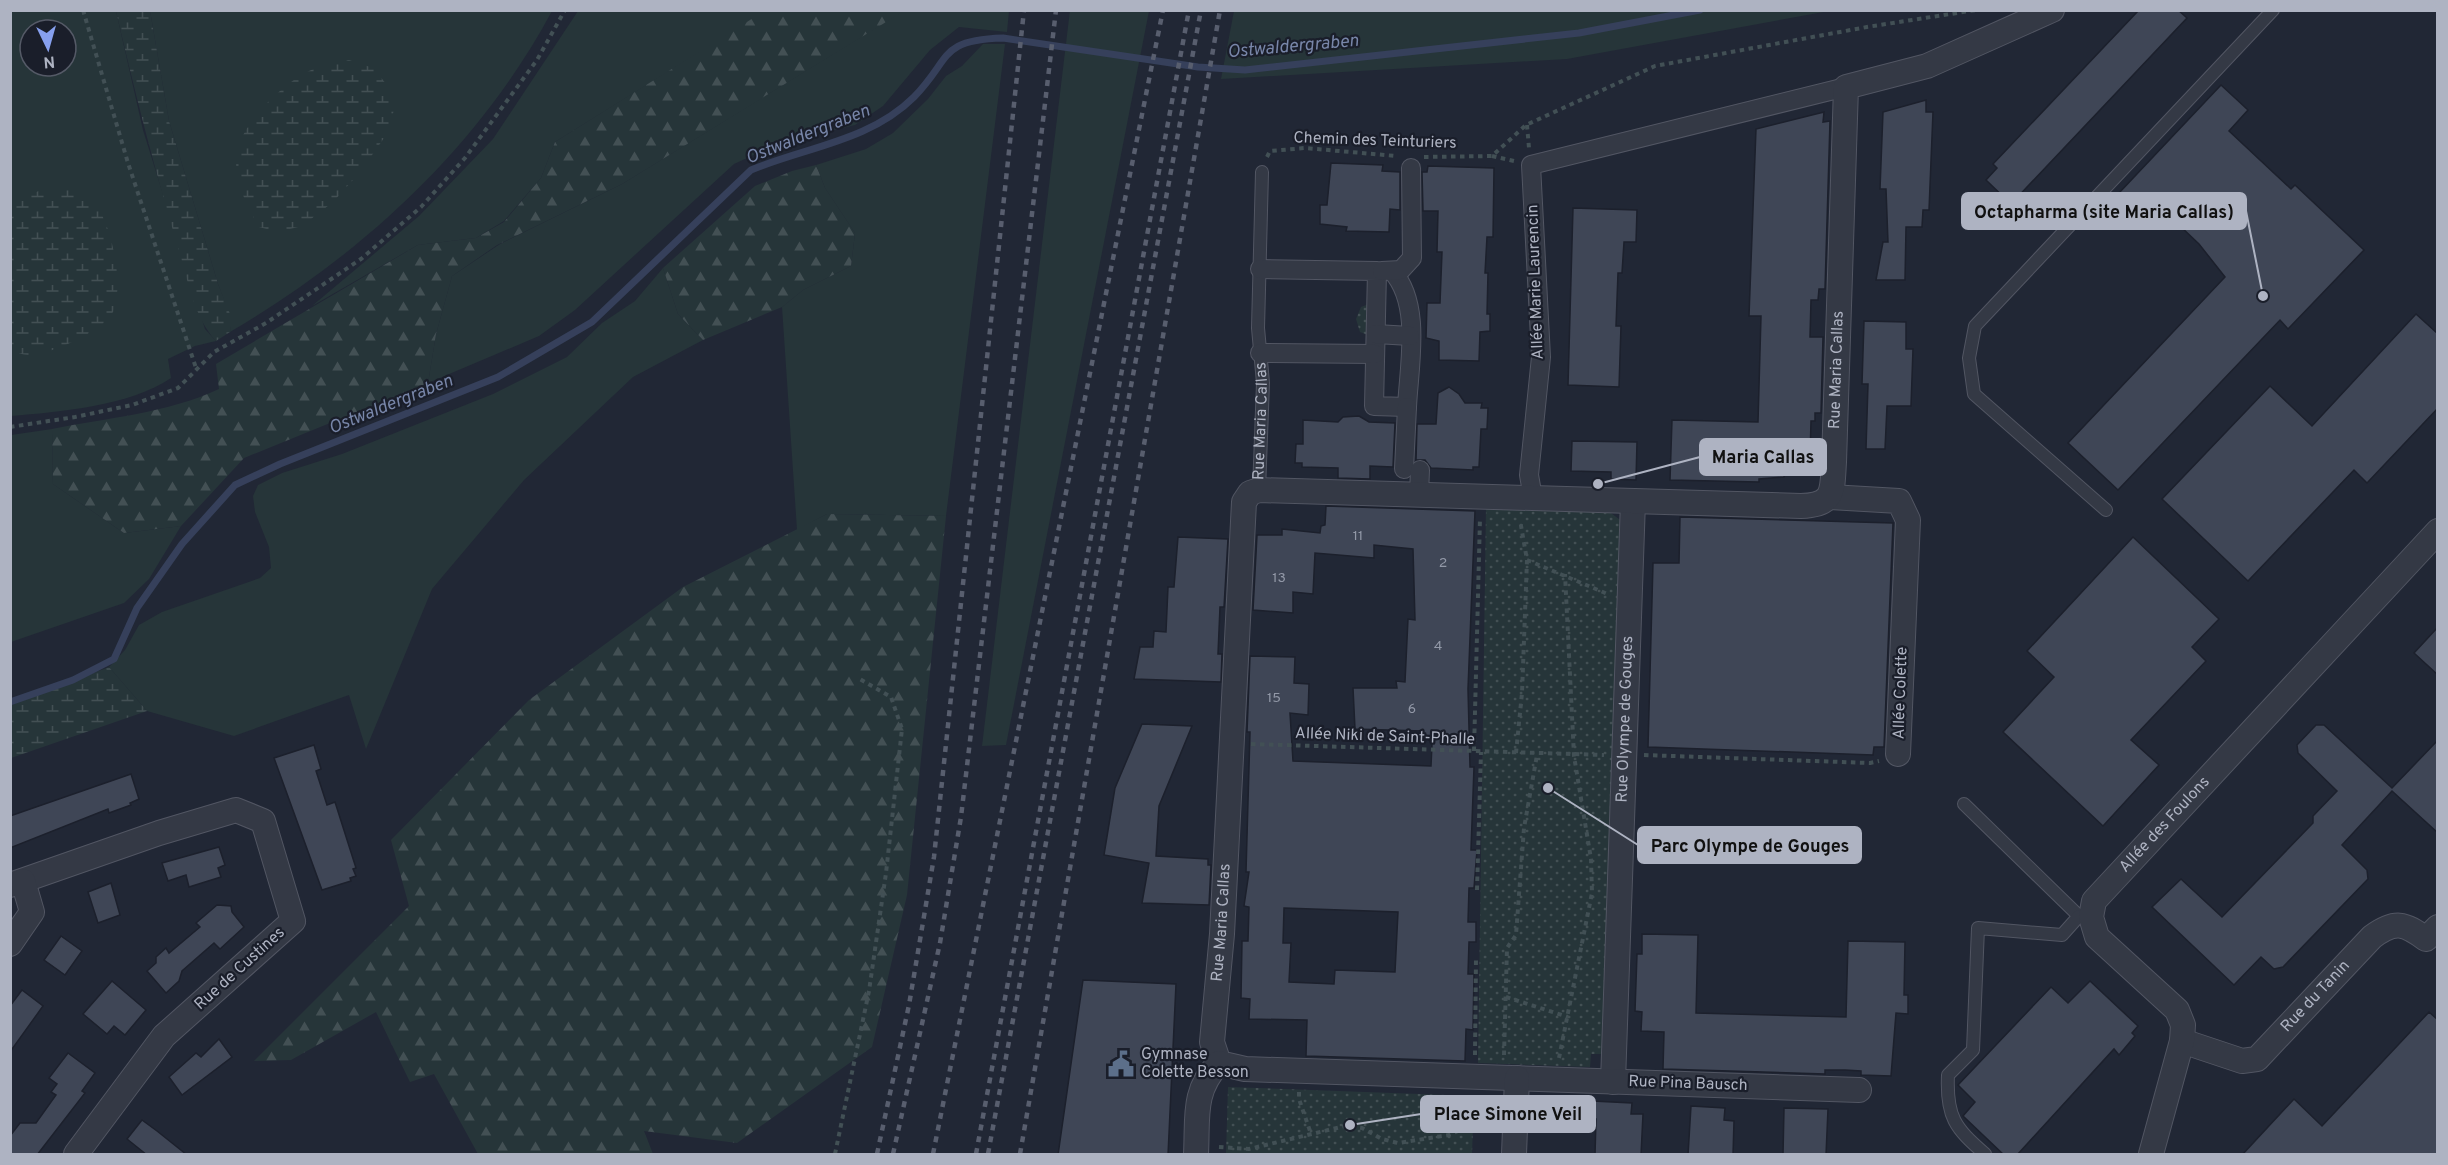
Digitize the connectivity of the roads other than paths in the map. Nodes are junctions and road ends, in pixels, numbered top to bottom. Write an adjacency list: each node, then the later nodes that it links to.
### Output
1 (2052, 10): 3 (street)
2 (2273, 10): 18 (lane)
3 (1846, 87): 15 (street, Rue Maria Callas); 16 (street, Allée Marie Laurencin)
4 (1410, 160): 7 (street)
5 (1262, 172): 6 (lane, Rue Maria Callas)
6 (1260, 269): 7 (street); 10 (lane, Rue Maria Callas)
7 (1385, 271): 8 (street); 9 (street)
8 (1376, 334): 9 (street); 11 (street)
9 (1410, 336): 12 (street)
10 (1260, 353): 11 (street, Rue Maria Callas); 13 (lane, Rue Maria Callas)
11 (1376, 354): 12 (street)
12 (1407, 407): 14 (street)
13 (1259, 490): 14 (street, Rue Maria Callas); 27 (street, Rue Maria Callas)
14 (1419, 494): 16 (street, Rue Maria Callas)
15 (1830, 497): 17 (street, Rue Maria Callas); 20 (street, Allée Colette)
16 (1533, 498): 17 (street, Rue Maria Callas)
17 (1633, 501): 29 (street, Rue Olympe de Gouges)
18 (2106, 510)
19 (2433, 544): 23 (street, Allée des Foulons)
20 (1898, 754)
21 (1964, 804): 23 (lane)
22 (16, 883): 25 (street); 32 (street, Rue de Custines)
23 (2085, 917): 26 (street); 34 (lane)
24 (2434, 939): 26 (street, Rue du Tanin)
25 (10, 944)
26 (2182, 1041): 35 (street)
27 (1219, 1063): 28 (street); 31 (street)
28 (1510, 1078): 29 (street, Rue Pina Bausch); 33 (street)
29 (1613, 1082): 30 (street, Rue Pina Bausch)
30 (1859, 1090)
31 (1196, 1150)
32 (76, 1155)
33 (1514, 1155)
34 (1985, 1155)
35 (2151, 1155)

